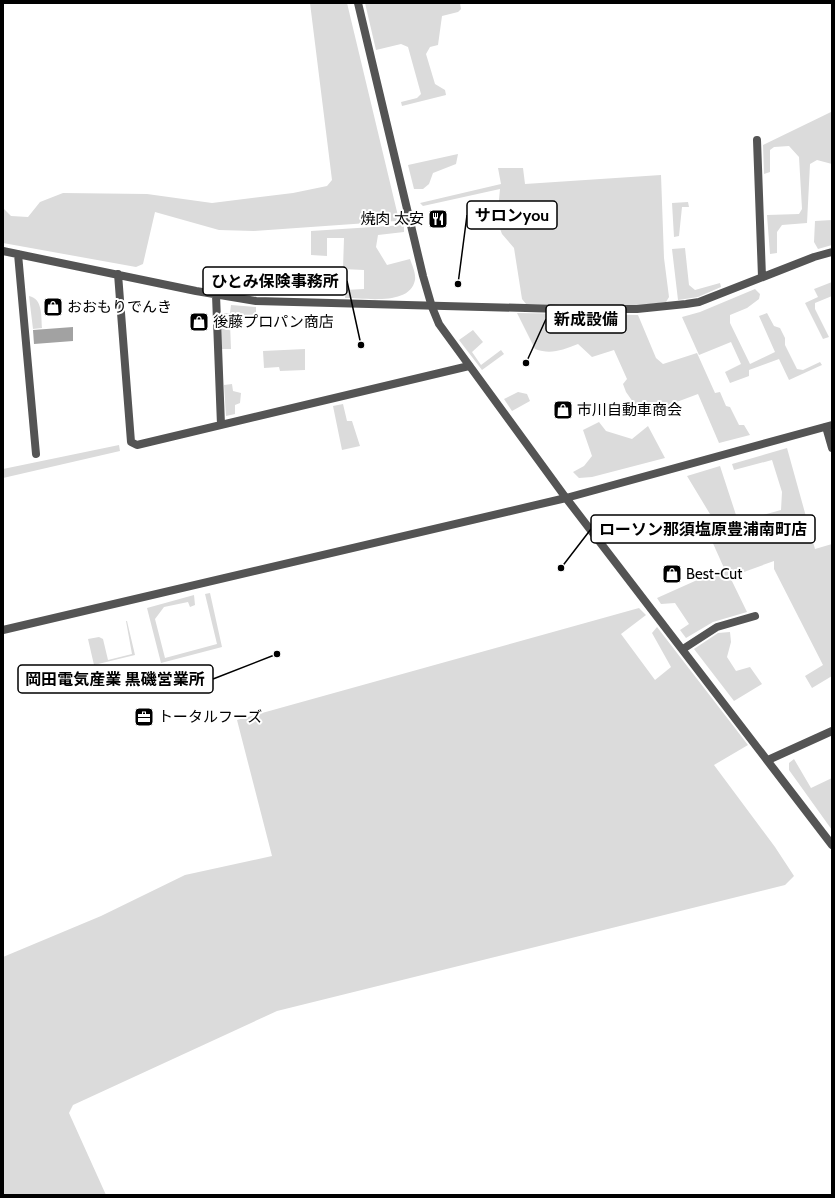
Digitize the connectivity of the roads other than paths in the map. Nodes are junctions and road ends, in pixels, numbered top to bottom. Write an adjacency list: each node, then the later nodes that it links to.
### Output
1 (358, 3): 9 (street)
2 (757, 140): 7 (street)
3 (3, 251): 5 (street)
4 (832, 252): 7 (street)
5 (18, 254): 6 (street); 14 (street)
6 (118, 274): 8 (street); 11 (street)
7 (762, 277): 9 (street)
8 (216, 295): 9 (street); 11 (street)
9 (432, 307): 10 (street)
10 (469, 366): 11 (street); 15 (street)
11 (221, 425)
12 (829, 426): 13 (street); 15 (street)
13 (832, 448)
14 (36, 454)
15 (566, 498): 17 (street); 18 (street)
16 (755, 616): 18 (street)
17 (3, 630)
18 (683, 650): 20 (street)
19 (832, 731): 20 (street)
20 (768, 760): 21 (street)
21 (832, 845)

